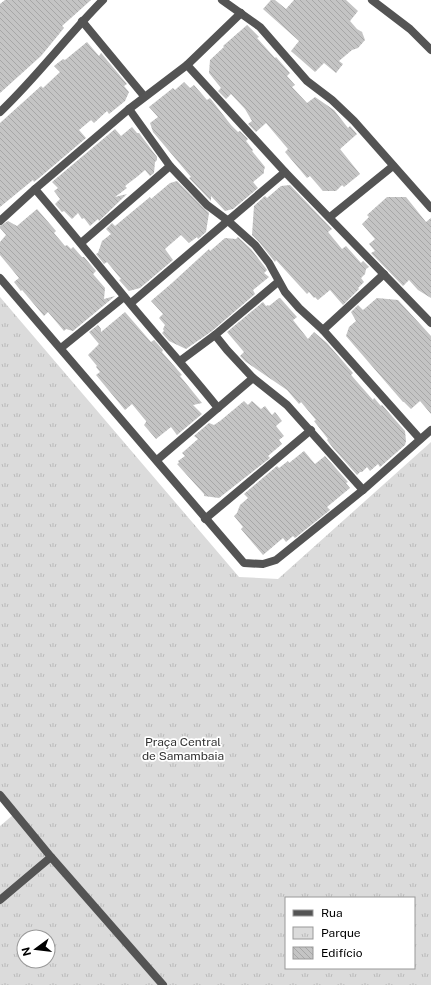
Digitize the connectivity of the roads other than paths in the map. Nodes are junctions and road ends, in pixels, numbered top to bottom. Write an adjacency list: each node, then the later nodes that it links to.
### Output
1 (103, 0): 5 (street)
2 (222, 0): 4 (street)
3 (372, 0): 6 (street)
4 (241, 14): 7 (street); 12 (street)
5 (82, 22): 8 (street); 10 (street)
6 (431, 50)
7 (186, 65): 8 (street); 13 (street)
8 (144, 96): 9 (street)
9 (129, 109): 11 (street); 14 (street)
10 (0, 112)
11 (170, 166): 17 (street); 19 (street)
12 (394, 166): 15 (street); 16 (street)
13 (285, 172): 16 (street); 17 (street)
14 (35, 190): 18 (street); 19 (street)
15 (431, 208)
16 (330, 217): 20 (street)
17 (227, 220): 22 (street); 24 (street)
18 (0, 221)
19 (81, 243): 23 (street)
20 (384, 274): 25 (street); 26 (street)
21 (0, 278): 28 (street)
22 (278, 282): 26 (street); 27 (street)
23 (124, 297): 24 (street); 28 (street)
24 (131, 303): 29 (street)
25 (431, 323)
26 (323, 330): 34 (street)
27 (215, 335): 29 (street); 30 (street)
28 (61, 348): 35 (street)
29 (180, 361): 31 (street)
30 (253, 378): 31 (street); 32 (street)
31 (218, 408): 35 (street)
32 (311, 430): 36 (street); 37 (street)
33 (431, 430): 34 (street)
34 (420, 439): 36 (street)
35 (157, 460): 37 (street)
36 (363, 490): 37 (street)
37 (205, 519)
38 (0, 797): 39 (street)
39 (52, 857): 40 (street); 41 (street)
40 (0, 900)
41 (163, 985)

